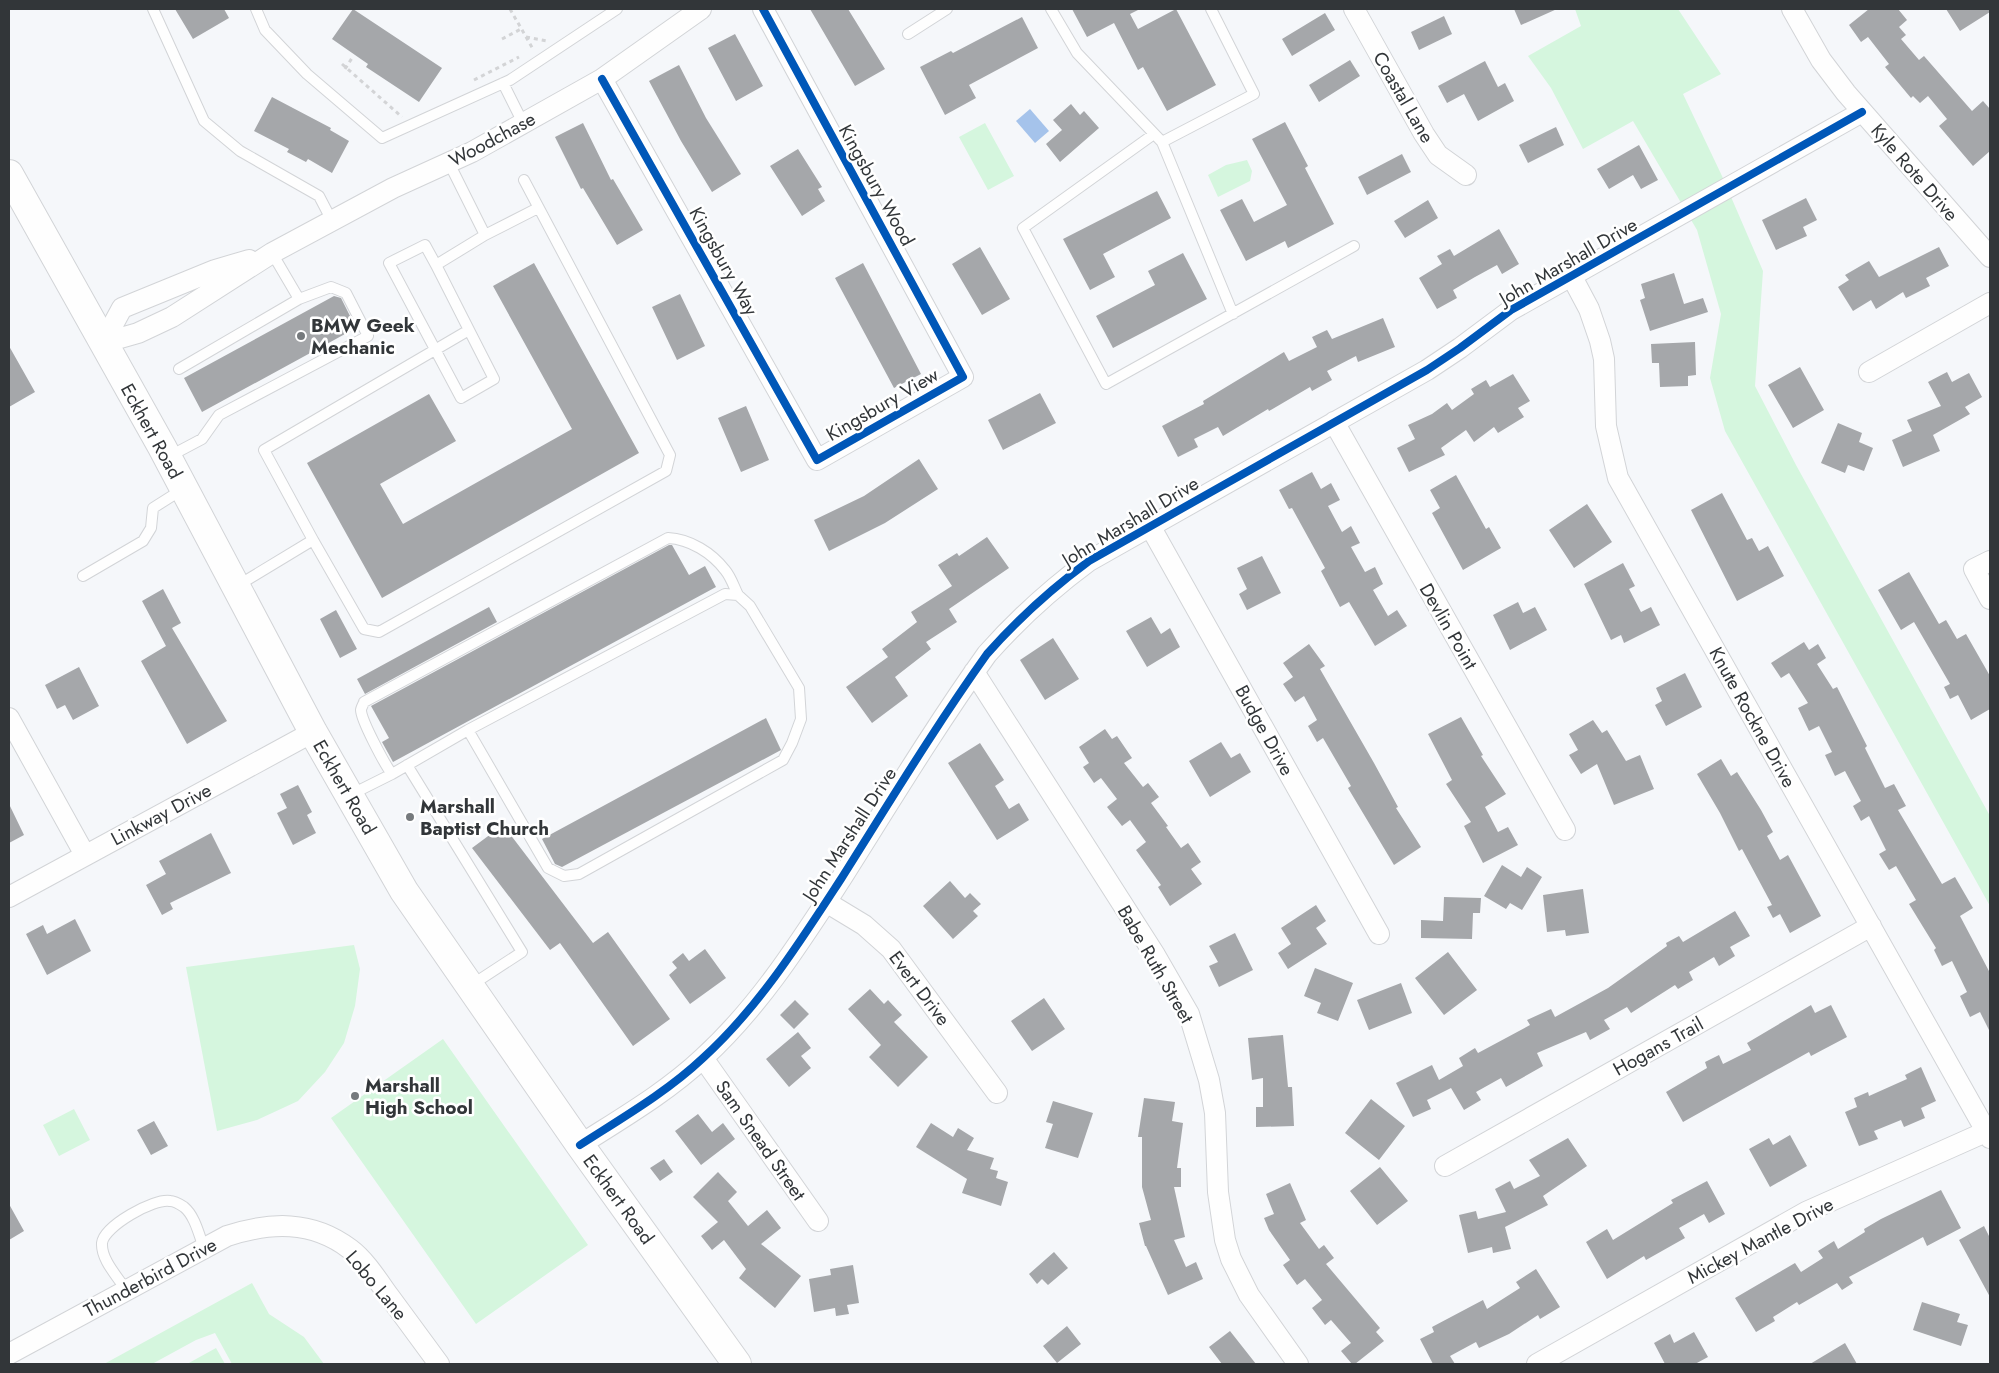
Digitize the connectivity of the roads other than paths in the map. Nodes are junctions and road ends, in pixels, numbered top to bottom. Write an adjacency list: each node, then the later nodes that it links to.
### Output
1 (153, 9): 23 (lane)
2 (256, 9): 13 (lane)
3 (618, 9): 13 (lane)
4 (762, 9): 38 (street, Kingsbury Wood)
5 (947, 9): 11 (lane)
6 (1050, 9): 16 (lane)
7 (1211, 9): 17 (lane)
8 (1354, 9): 20 (street, Coastal Lane)
9 (1792, 9): 14 (street, Kyle Rote Drive)
10 (696, 10): 12 (street, Woodchase)
11 (908, 34)
12 (602, 79): 15 (street, Woodchase); 41 (street, Kingsbury Way)
13 (504, 83): 15 (lane)
14 (1862, 112): 27 (street, Kyle Rote Drive); 29 (street, John Marshall Drive)
15 (523, 123): 18 (street, Woodchase)
16 (1154, 134): 17 (lane); 32 (lane)
17 (1162, 142): 32 (lane)
18 (449, 162): 23 (street, Woodchase); 24 (lane)
19 (9, 174): 34 (main road, Eckhert Road)
20 (1466, 175)
21 (524, 180): 22 (lane)
22 (538, 208): 24 (lane); 44 (lane)
23 (332, 221): 26 (street, Woodchase)
24 (485, 235): 28 (lane)
25 (1354, 246): 32 (lane)
26 (272, 253): 30 (lane); 34 (street, Woodchase); 34 (street, Woodchase)
27 (1990, 258)
28 (436, 265): 33 (lane); 35 (lane)
29 (1572, 277): 39 (street, John Marshall Drive); 61 (street, Knute Rockne Drive)
30 (299, 299): 36 (lane); 40 (lane)
31 (1990, 303): 37 (street)
32 (1233, 314)
33 (469, 330): 35 (lane); 35 (lane)
34 (103, 343): 40 (main road, Eckhert Road)
35 (434, 351): 44 (lane)
36 (179, 369)
37 (1869, 372)
38 (963, 377): 41 (street, Kingsbury View)
39 (1334, 422): 43 (street, John Marshall Drive); 57 (street, Devlin Point)
40 (167, 458): 42 (main road, Eckhert Road)
41 (817, 460)
42 (184, 488): 46 (lane); 47 (main road, Eckhert Road)
43 (1150, 526): 50 (street, John Marshall Drive); 62 (street, Budge Drive)
44 (313, 540): 47 (lane)
45 (1982, 565): 49 (street)
46 (83, 576)
47 (236, 587): 53 (main road, Eckhert Road)
48 (738, 595): 52 (lane); 52 (lane); 55 (lane)
49 (1990, 599)
50 (974, 672): 60 (street, John Marshall Drive); 76 (street, Babe Ruth Street)
51 (9, 718): 58 (street)
52 (468, 730): 54 (lane)
53 (313, 732): 56 (main road, Eckhert Road); 58 (street, Linkway Drive)
54 (407, 764): 55 (lane); 63 (lane)
55 (392, 774): 56 (lane)
56 (349, 795): 63 (main road, Eckhert Road)
57 (1565, 830)
58 (85, 855): 59 (street, Linkway Drive)
59 (9, 897)
60 (826, 902): 64 (street, John Marshall Drive); 65 (street, Evert Drive)
61 (1871, 926): 66 (street, Knute Rockne Drive); 68 (street, Hogans Trail)
62 (1379, 934)
63 (469, 987): 67 (main road, Eckhert Road)
64 (703, 1058): 67 (street, John Marshall Drive); 69 (street, Sam Snead Street)
65 (997, 1093)
66 (1989, 1133): 77 (street, Mickey Mantle Drive)
67 (580, 1145): 75 (main road, Eckhert Road)
68 (1445, 1166)
69 (818, 1221)
70 (299, 1228): 71 (street, Thunderbird Drive); 74 (street, Lobo Lane)
71 (204, 1248): 72 (street, Thunderbird Drive); 72 (lane)
72 (126, 1290): 73 (street, Thunderbird Drive)
73 (9, 1354)
74 (439, 1364)
75 (737, 1364)
76 (1298, 1364)
77 (1537, 1364)

